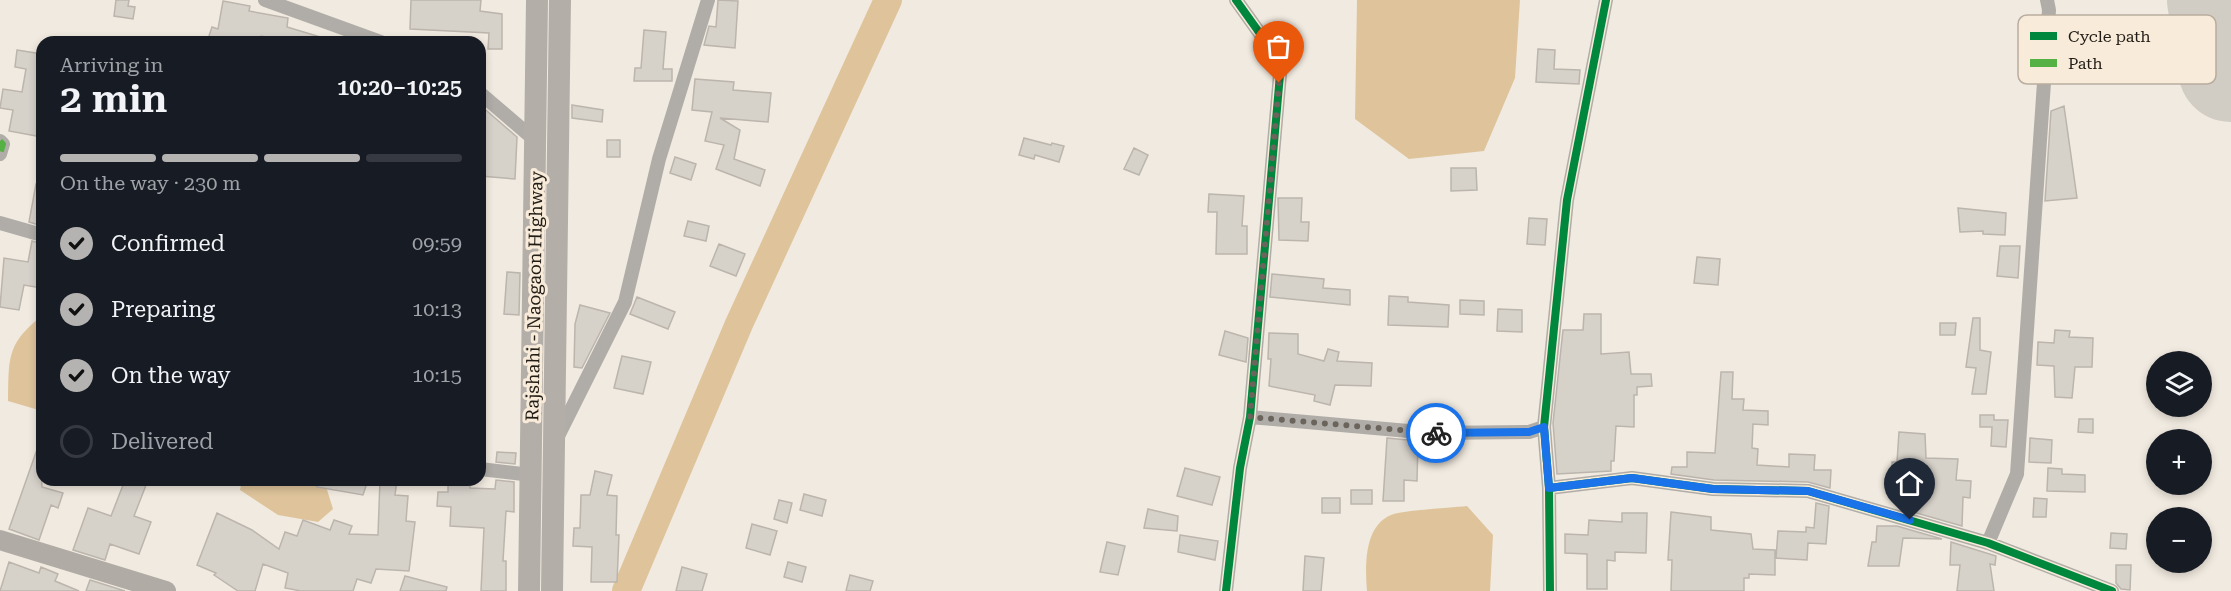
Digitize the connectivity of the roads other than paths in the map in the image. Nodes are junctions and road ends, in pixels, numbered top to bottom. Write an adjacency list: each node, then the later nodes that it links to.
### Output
1 (265, 0): 9 (street)
2 (537, 0): 13 (main road, Rajshahi - Naogaon Highway)
3 (560, 0): 18 (main road, Rajshahi - Naogaon Highway)
4 (708, 0): 21 (street)
5 (1236, 0): 19 (street)
6 (1606, 0): 20 (street)
7 (2047, 0): 8 (street)
8 (2049, 15)
9 (364, 36)
10 (2042, 84): 26 (street)
11 (486, 98): 13 (street)
12 (0, 141): 14 (street)
13 (536, 141): 17 (main road, Rajshahi - Naogaon Highway)
14 (0, 154)
15 (0, 223): 16 (street)
16 (36, 233)
17 (532, 384): 18 (main road); 23 (main road, Rajshahi - Naogaon Highway)
18 (556, 385): 21 (main road, Rajshahi - Naogaon Highway)
19 (1250, 417): 20 (street); 30 (street)
20 (1544, 427): 24 (street)
21 (555, 443): 29 (main road, Rajshahi - Naogaon Highway)
22 (486, 470): 23 (street)
23 (531, 475): 28 (main road, Rajshahi - Naogaon Highway)
24 (1549, 488): 26 (street); 31 (street)
25 (0, 540): 27 (main road)
26 (1988, 543): 32 (street)
27 (166, 591)
28 (529, 591)
29 (552, 591)
30 (1226, 591)
31 (1550, 591)
32 (2112, 591)

